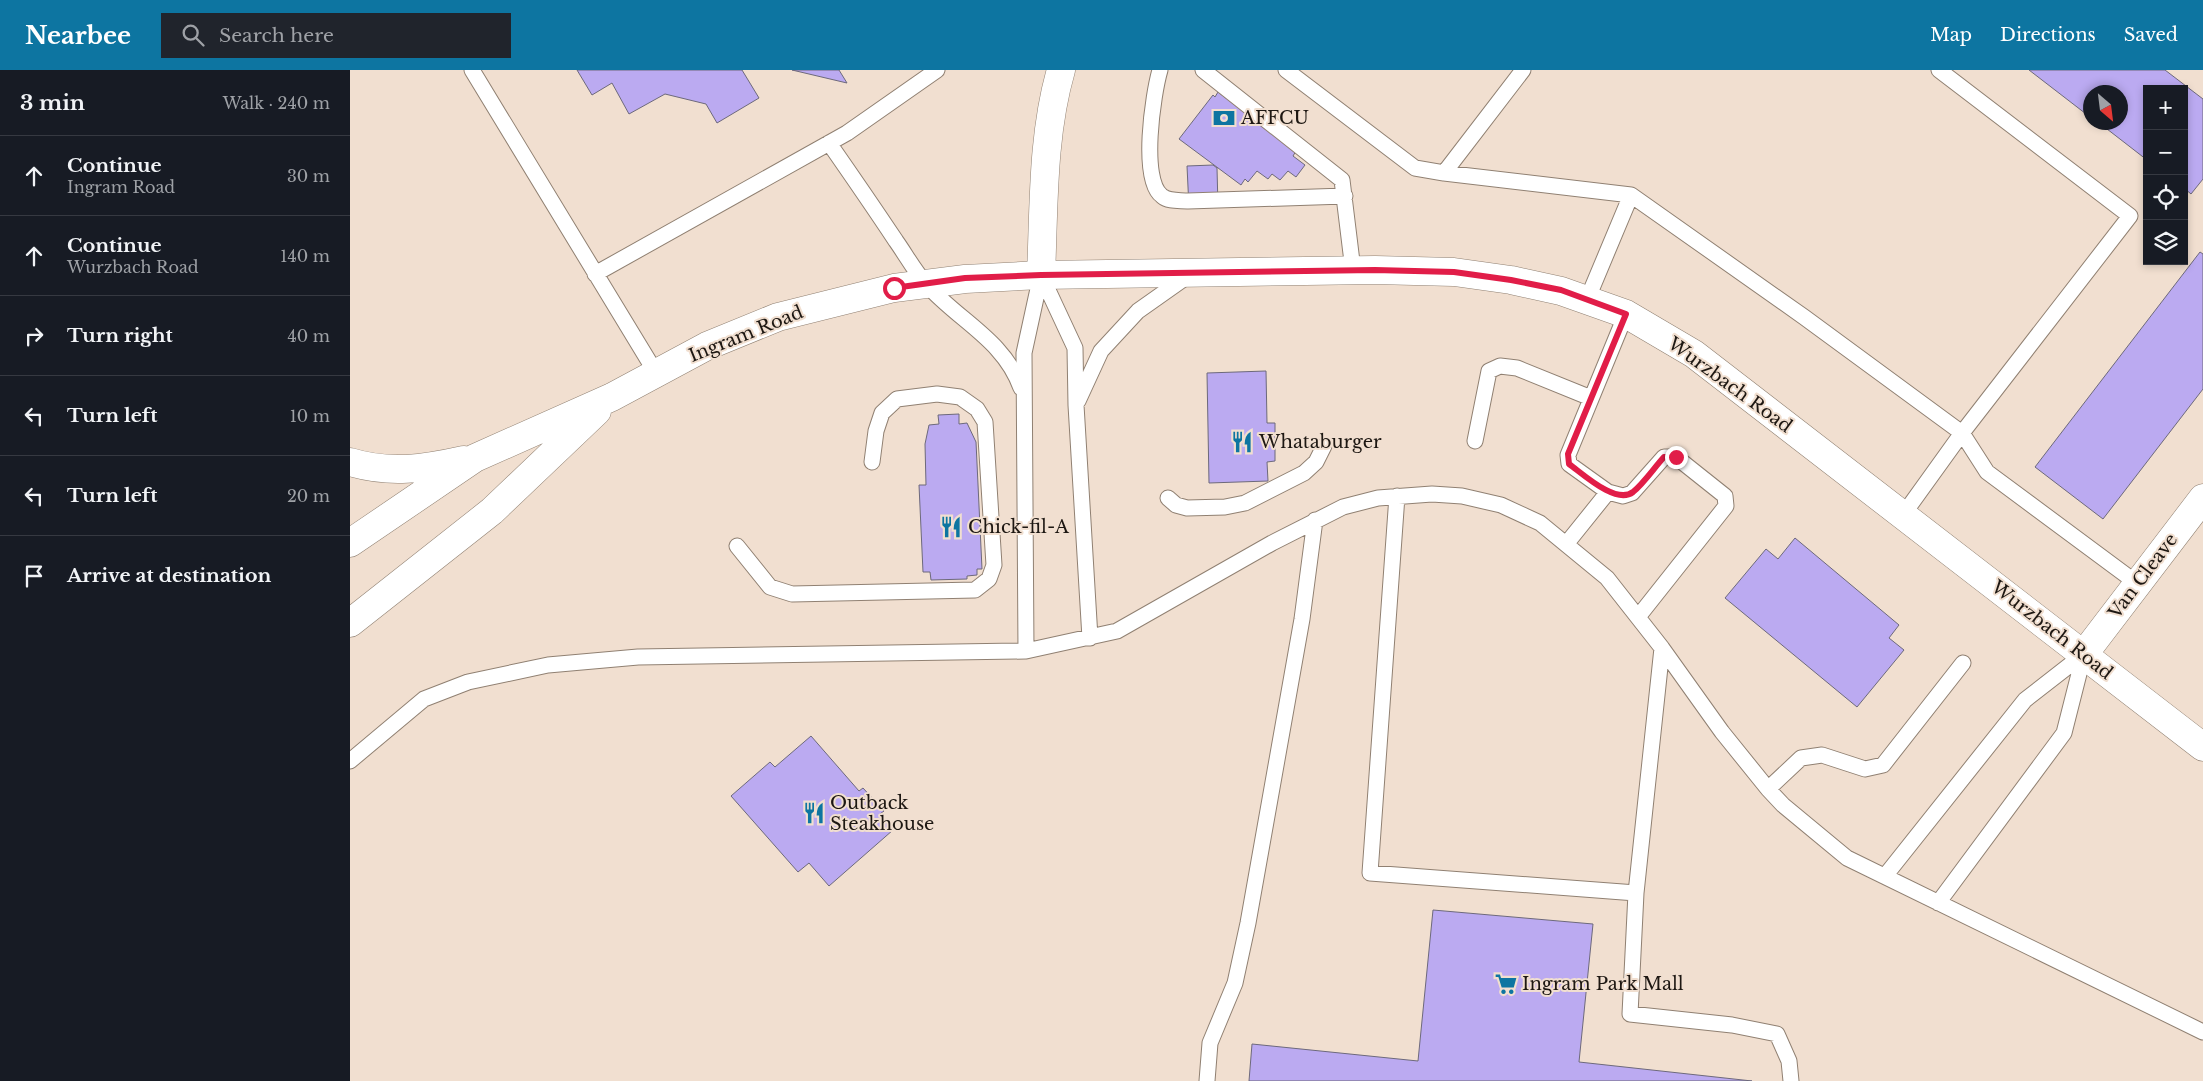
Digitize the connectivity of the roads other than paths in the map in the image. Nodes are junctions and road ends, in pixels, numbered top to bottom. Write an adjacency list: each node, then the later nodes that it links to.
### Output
1 (472, 70): 15 (lane)
2 (937, 70): 9 (lane)
3 (1061, 70): 16 (main road)
4 (1160, 70): 12 (lane)
5 (1203, 70): 12 (lane)
6 (1286, 70): 10 (lane)
7 (1523, 70): 10 (lane)
8 (1939, 70): 25 (lane)
9 (829, 143): 15 (lane); 17 (lane)
10 (1444, 173): 11 (lane)
11 (1631, 195): 18 (lane); 25 (lane)
12 (1345, 196): 13 (lane)
13 (1353, 270): 14 (main road, Wurzbach Road); 18 (main road, Wurzbach Road)
14 (1192, 273): 16 (main road, Wurzbach Road); 24 (lane)
15 (595, 274): 20 (lane)
16 (1041, 275): 17 (main road, Ingram Road); 21 (lane); 24 (lane)
17 (926, 284): 20 (main road, Ingram Road); 21 (lane)
18 (1587, 300): 19 (main road, Wurzbach Road)
19 (1626, 314): 23 (lane); 35 (main road, Wurzbach Road)
20 (656, 373): 22 (main road, Ingram Road)
21 (1024, 396): 45 (lane)
22 (612, 398): 28 (main road, Ingram Road); 42 (main road, Ingram Road)
23 (1591, 398): 26 (lane); 31 (lane)
24 (1076, 405): 43 (lane)
25 (1962, 433): 35 (lane); 40 (lane)
26 (1475, 441)
27 (1324, 446): 33 (lane)
28 (475, 458): 29 (main road); 37 (main road, Ingram Road)
29 (350, 462)
30 (872, 462): 39 (lane)
31 (1608, 492): 38 (lane); 41 (lane)
32 (1397, 496): 36 (lane); 38 (lane); 52 (lane)
33 (1168, 498)
34 (2203, 498): 40 (main road, Van Cleave)
35 (1903, 515): 46 (main road, Wurzbach Road)
36 (1315, 520): 43 (lane); 55 (lane)
37 (350, 543)
38 (1567, 543): 41 (lane)
39 (736, 546)
40 (2138, 584): 46 (main road, Van Cleave)
41 (1638, 617): 44 (lane)
42 (350, 622)
43 (1090, 638): 45 (lane)
44 (1662, 648): 50 (lane); 52 (lane)
45 (1026, 651): 49 (lane)
46 (2084, 654): 48 (main road, Wurzbach Road); 51 (lane); 53 (lane)
47 (1963, 663): 50 (lane)
48 (2203, 747)
49 (350, 761)
50 (1768, 789): 51 (lane)
51 (1885, 876): 53 (lane)
52 (1636, 893): 56 (lane)
53 (1938, 903): 54 (lane)
54 (2203, 1032)
55 (1208, 1081)
56 (1791, 1081)

